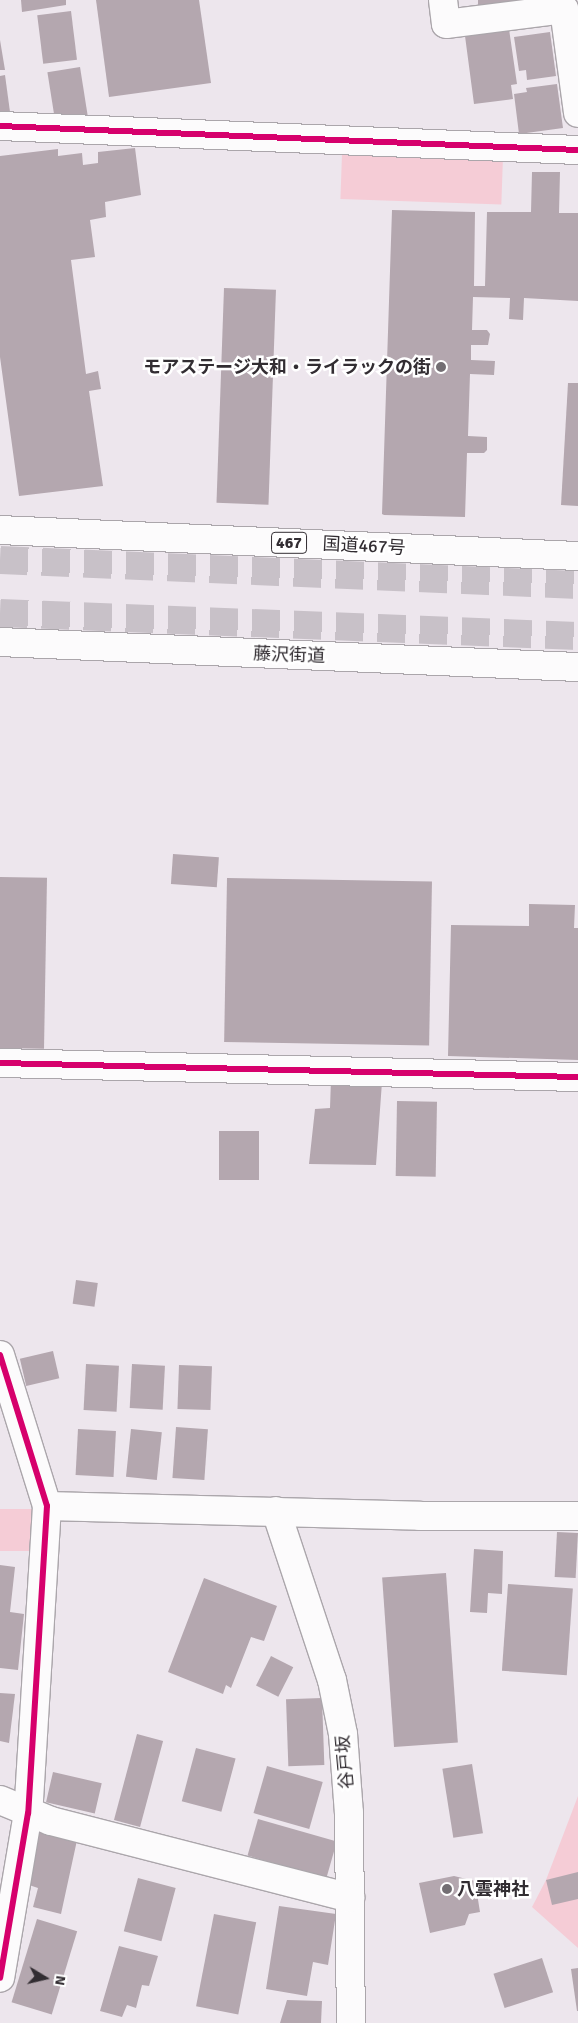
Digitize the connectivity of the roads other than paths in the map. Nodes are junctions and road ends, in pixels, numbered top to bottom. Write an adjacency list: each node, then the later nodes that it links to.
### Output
1 (443, 0): 2 (main road)
2 (578, 113)
3 (0, 126): 4 (main road)
4 (578, 150)
5 (0, 530): 6 (main road, 国道467号 / 467)
6 (578, 556)
7 (0, 642): 8 (main road, 藤沢街道)
8 (578, 667)
9 (0, 1063): 10 (main road)
10 (578, 1077)
11 (0, 1355): 12 (main road)
12 (47, 1506): 13 (main road); 16 (main road)
13 (276, 1512): 14 (main road); 17 (main road, 谷戸坂)
14 (578, 1516)
15 (0, 1800): 16 (main road)
16 (28, 1813): 17 (main road); 18 (main road)
17 (350, 1898): 19 (main road, 谷戸坂)
18 (0, 1978)
19 (351, 2023)

